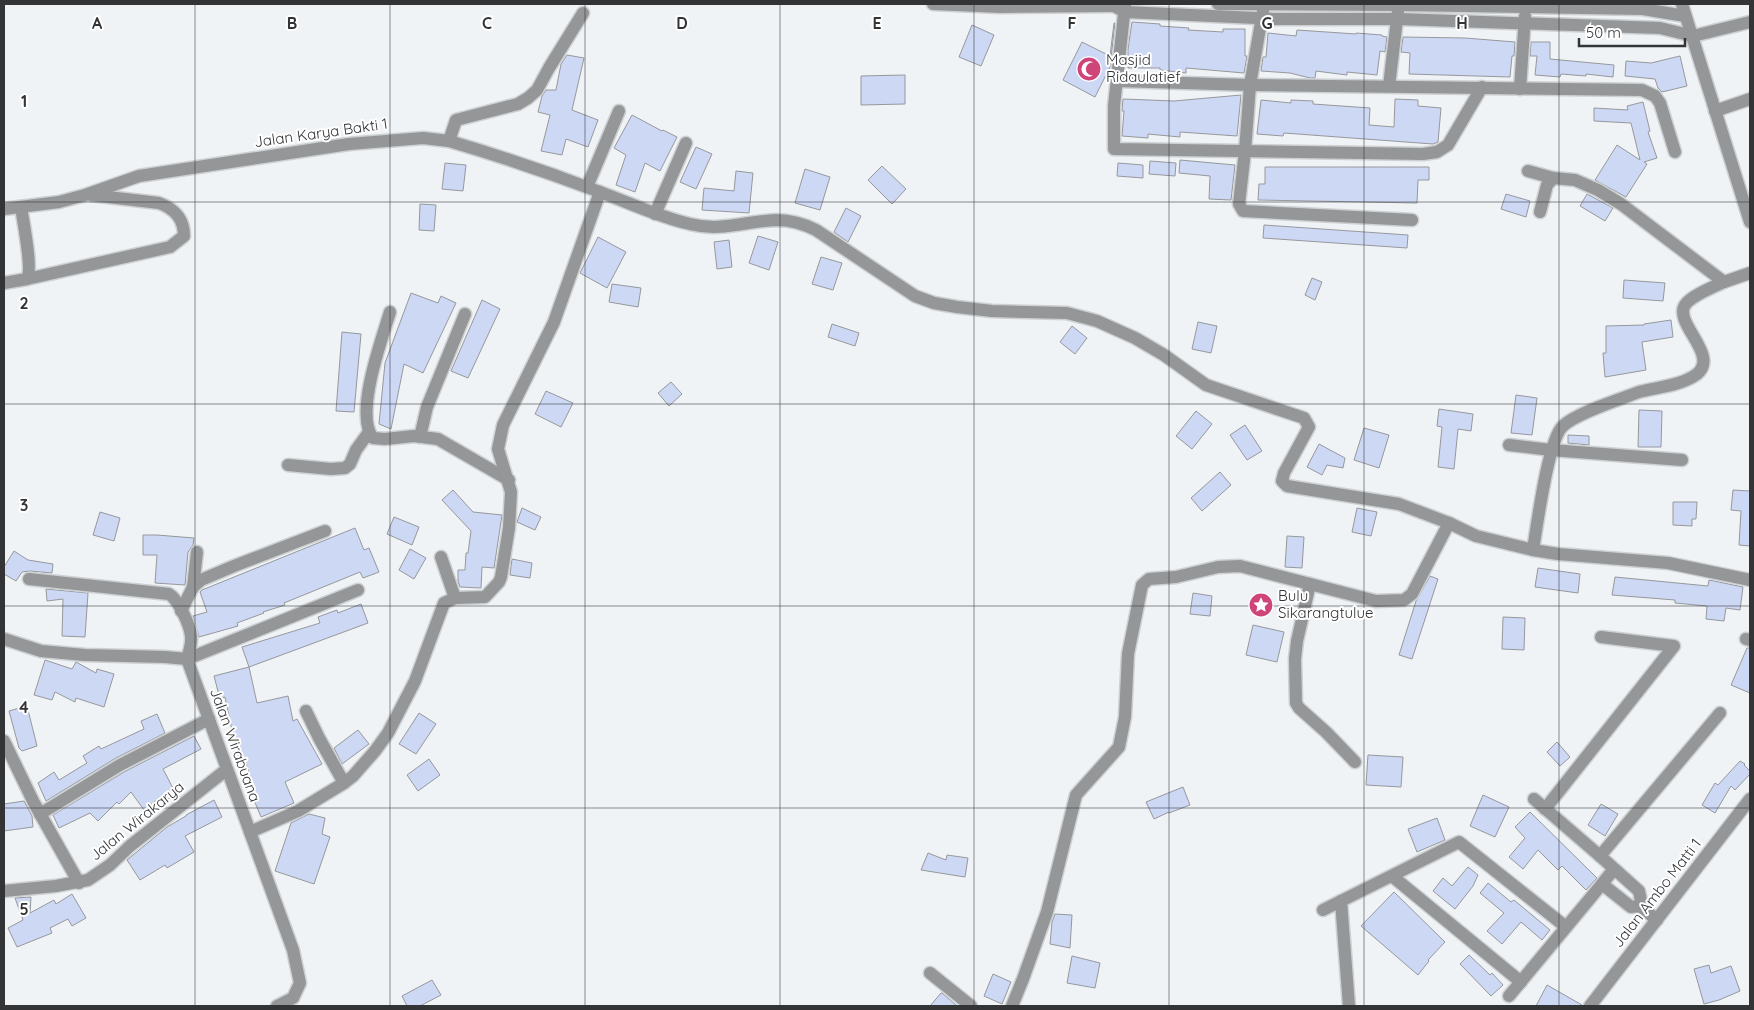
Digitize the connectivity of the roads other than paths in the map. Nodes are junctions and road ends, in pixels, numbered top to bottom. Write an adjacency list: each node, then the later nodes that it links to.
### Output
1 (933, 4): 5 (street)
2 (1218, 4): 3 (street)
3 (1265, 4): 4 (street); 11 (street)
4 (1399, 4): 6 (street); 12 (street)
5 (1001, 5): 8 (street)
6 (1463, 5): 7 (street); 13 (street)
7 (1526, 5): 9 (street); 15 (street)
8 (1121, 6): 11 (street); 17 (street)
9 (1684, 10): 16 (street)
10 (583, 13): 25 (street)
11 (1262, 18): 12 (street); 18 (street)
12 (1398, 19): 13 (street); 19 (street)
13 (1462, 21): 15 (street)
14 (1750, 22): 16 (street)
15 (1525, 24): 16 (street); 21 (street)
16 (1693, 36): 24 (street)
17 (1117, 81): 18 (street); 27 (street)
18 (1250, 85): 19 (street); 27 (street)
19 (1389, 86): 20 (street)
20 (1482, 87): 21 (street); 27 (street)
21 (1520, 89): 28 (street)
22 (1750, 99): 24 (street)
23 (619, 111): 31 (street)
24 (1715, 111): 39 (street)
25 (449, 141): 31 (street, Jalan Karya Bakti 1); 33 (street, Jalan Karya Bakti 1)
26 (686, 143): 37 (street)
27 (1245, 150): 38 (street)
28 (1675, 152)
29 (1528, 171): 30 (street)
30 (1553, 178): 36 (street); 42 (street)
31 (587, 188): 32 (street, Jalan Karya Bakti 1)
32 (600, 192): 37 (street, Jalan Karya Bakti 1); 52 (street)
33 (86, 195): 34 (street, Jalan Karya Bakti 1); 41 (street)
34 (21, 207): 35 (street, Jalan Karya Bakti 1); 41 (street)
35 (4, 209)
36 (1540, 212)
37 (655, 214): 53 (street, Jalan Karya Bakti 1)
38 (1412, 220)
39 (1750, 222)
40 (1750, 274): 42 (street)
41 (27, 279): 43 (street)
42 (1724, 282): 49 (street)
43 (4, 283)
44 (390, 312): 46 (street)
45 (465, 314): 47 (street)
46 (369, 432): 47 (street); 51 (street)
47 (420, 437): 52 (street)
48 (1509, 445): 49 (street)
49 (1551, 450): 50 (street); 55 (street)
50 (1682, 460)
51 (288, 465)
52 (509, 480): 63 (street)
53 (1449, 523): 55 (street); 60 (street)
54 (325, 531): 61 (street)
55 (1532, 550): 59 (street)
56 (197, 552): 61 (street)
57 (441, 556): 63 (street)
58 (29, 579): 64 (street)
59 (1750, 580)
60 (1310, 584): 72 (street); 96 (street)
61 (194, 587): 64 (street)
62 (358, 590): 67 (street)
63 (454, 598): 74 (street)
64 (181, 611): 67 (street)
65 (1601, 637): 77 (street)
66 (4, 639): 67 (street)
67 (186, 660): 70 (street, Jalan Wirabuana)
68 (306, 711): 74 (street)
69 (1720, 713): 80 (street)
70 (209, 719): 73 (street, Jalan Wirabuana); 78 (street)
71 (4, 741): 78 (street)
72 (1355, 762)
73 (226, 770): 79 (street, Jalan Wirabuana); 83 (street, Jalan Wirakarya)
74 (344, 783): 79 (street)
75 (1534, 799): 77 (street)
76 (1750, 799): 89 (street, Jalan Ambo Matti 1)
77 (1546, 809): 80 (street)
78 (40, 814): 83 (street)
79 (250, 832): 94 (street, Jalan Wirabuana)
80 (1600, 856): 81 (street)
81 (1614, 869): 84 (street); 87 (street)
82 (1392, 876): 86 (street); 90 (street); 92 (street)
83 (79, 882): 85 (street, Jalan Wirakarya)
84 (1602, 884): 87 (street); 90 (street)
85 (4, 891)
86 (1341, 901): 88 (street); 97 (street)
87 (1640, 906): 89 (street)
88 (1323, 910)
89 (1656, 920): 98 (street, Jalan Ambo Matti 1)
90 (1566, 927): 92 (street)
91 (930, 972): 95 (street)
92 (1520, 982): 93 (street)
93 (1509, 996)
94 (277, 1006)
95 (971, 1006)
96 (1012, 1006)
97 (1349, 1006)
98 (1590, 1006)

